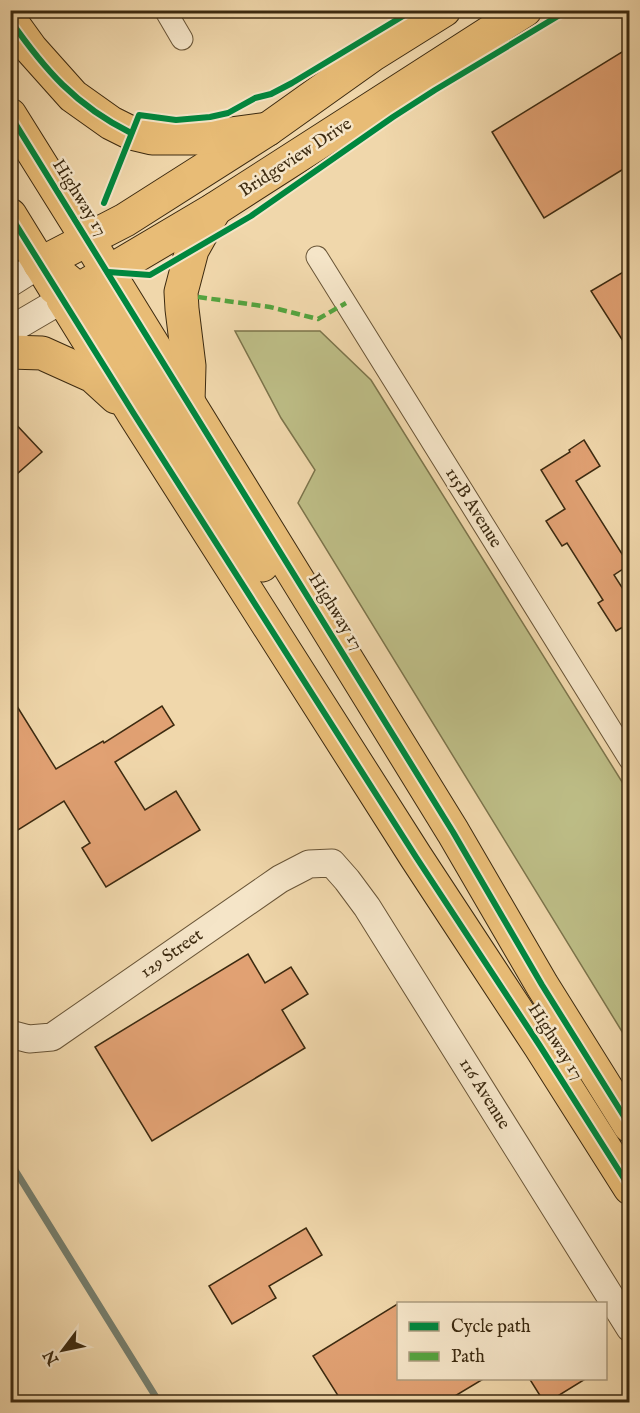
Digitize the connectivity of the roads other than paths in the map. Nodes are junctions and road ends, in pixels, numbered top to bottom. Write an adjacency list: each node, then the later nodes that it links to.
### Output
1 (165, 10): 5 (street)
2 (444, 10): 7 (main road)
3 (525, 10): 8 (main road, Bridgeview Drive)
4 (10, 20): 7 (main road)
5 (182, 39)
6 (10, 115): 10 (main road, Highway 17)
7 (268, 129): 10 (main road)
8 (215, 209): 13 (main road, Bridgeview Drive); 18 (main road)
9 (10, 215): 12 (main road, Highway 17)
10 (87, 239): 12 (main road); 13 (main road, Highway 17)
11 (317, 257): 20 (street, 115B Avenue)
12 (40, 264): 14 (street); 15 (main road, Highway 17)
13 (108, 272): 15 (main road, Bridgeview Drive); 18 (main road, Highway 17)
14 (10, 283)
15 (71, 294): 16 (street); 19 (main road, Highway 17); 21 (main road)
16 (10, 330)
17 (10, 352): 19 (main road)
18 (188, 402): 21 (main road, Highway 17)
19 (134, 414): 25 (main road, Highway 17)
20 (627, 750)
21 (453, 832): 24 (main road, Highway 17)
22 (332, 863): 23 (street, 129 Street); 26 (street, 116 Avenue)
23 (10, 1034)
24 (630, 1126)
25 (630, 1188)
26 (630, 1328)

